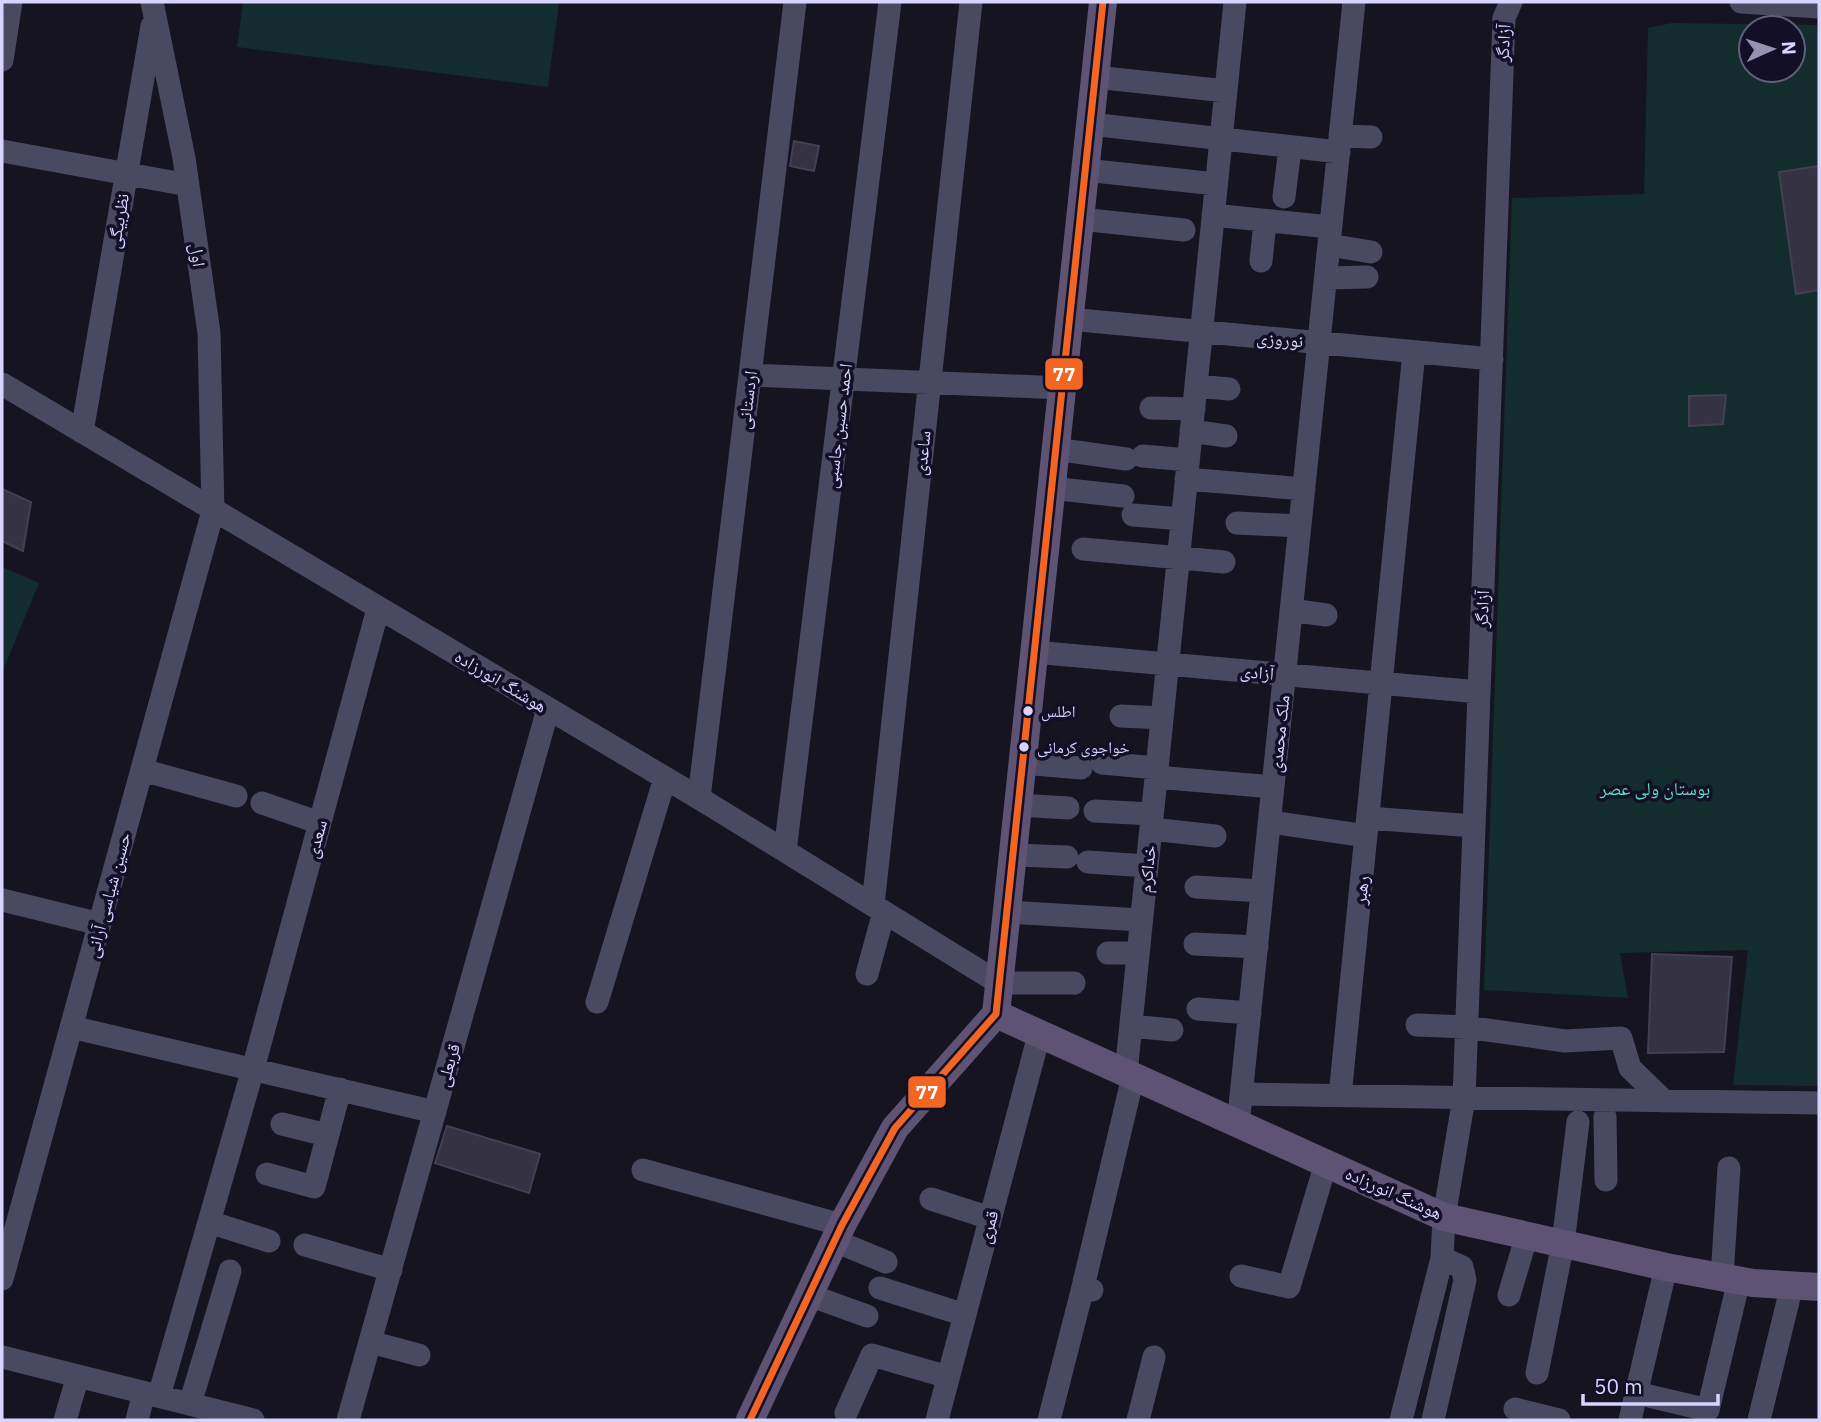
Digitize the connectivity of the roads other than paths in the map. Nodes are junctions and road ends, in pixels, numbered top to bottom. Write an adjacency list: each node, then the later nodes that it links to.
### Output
1 (11, 2): 13 (street)
2 (795, 2): 41 (street, اردستانی)
3 (890, 2): 42 (street, احمد حسین جاسبی)
4 (971, 2): 43 (street, ساعدی)
5 (1103, 2): 14 (main road)
6 (1235, 2): 15 (street, خداکرم)
7 (1354, 2): 19 (street, ملک محمدی)
8 (1511, 2): 40 (street, آزادگر)
9 (1741, 2): 10 (street)
10 (1768, 2): 12 (street)
11 (154, 5): 23 (street, نظربیگی); 25 (street, اول)
12 (1819, 7)
13 (2, 60)
14 (1095, 77): 15 (street); 16 (main road)
15 (1226, 91): 18 (street, خداکرم)
16 (1090, 124): 18 (street); 22 (main road)
17 (1371, 137): 19 (street)
18 (1221, 141): 20 (street); 24 (street, خداکرم)
19 (1339, 144): 20 (street); 31 (street, ملک محمدی)
20 (1290, 148): 26 (street)
21 (2, 151): 23 (street)
22 (1085, 170): 24 (street); 28 (main road)
23 (127, 172): 25 (street); 49 (street, نظربیگی)
24 (1216, 184): 27 (street, خداکرم)
25 (188, 185): 55 (street, اول)
26 (1284, 197)
27 (1213, 215): 29 (street); 37 (street, خداکرم)
28 (1080, 219): 30 (street); 36 (main road)
29 (1265, 222): 31 (street); 33 (street)
30 (1184, 230)
31 (1330, 236): 32 (street); 35 (street, ملک محمدی)
32 (1371, 252)
33 (1261, 261)
34 (1367, 277): 35 (street)
35 (1326, 278): 38 (street, ملک محمدی)
36 (1069, 319): 37 (street, نوروزی); 45 (main road)
37 (1201, 332): 38 (street, نوروزی); 48 (street, خداکرم)
38 (1319, 343): 39 (street, نوروزی); 54 (street, ملک محمدی)
39 (1414, 352): 40 (street, نوروزی); 68 (street, رهبر)
40 (1492, 359): 69 (street, آزادگر)
41 (750, 375): 42 (street); 79 (street, اردستانی)
42 (844, 380): 43 (street); 90 (street, احمد حسین جاسبی)
43 (930, 382): 45 (street); 96 (street, ساعدی)
44 (2, 384): 49 (street, هوشنگ انورزاده)
45 (1062, 388): 51 (main road)
46 (1229, 389): 48 (street)
47 (1151, 408): 48 (street)
48 (1194, 409): 50 (street); 52 (street, خداکرم)
49 (82, 432): 55 (street, هوشنگ انورزاده)
50 (1226, 436)
51 (1055, 449): 52 (street); 53 (main road)
52 (1187, 469): 54 (street); 56 (street, خداکرم)
53 (1051, 488): 56 (street); 65 (main road)
54 (1304, 489): 58 (street, ملک محمدی)
55 (214, 511): 62 (street, هوشنگ انورزاده); 74 (street, حسین شیاسی آرانی)
56 (1182, 519): 60 (street, خداکرم)
57 (1237, 523): 58 (street)
58 (1300, 526): 63 (street, ملک محمدی)
59 (1083, 549): 60 (street)
60 (1178, 559): 61 (street); 66 (street, خداکرم)
61 (1224, 562)
62 (379, 609): 70 (street, هوشنگ انورزاده); 86 (street, سعدی)
63 (1291, 610): 64 (street); 67 (street, ملک محمدی)
64 (1325, 615)
65 (1034, 652): 66 (street, آزادی); 73 (main road)
66 (1168, 664): 67 (street, آزادی); 72 (street, خداکرم)
67 (1285, 675): 68 (street, آزادی); 77 (street, ملک محمدی)
68 (1381, 684): 69 (street, آزادی); 88 (street, رهبر)
69 (1479, 692): 87 (street, آزادگر)
70 (548, 709): 76 (street, هوشنگ انورزاده); 125 (street, قربعلی)
71 (1121, 716): 72 (street)
72 (1162, 718): 75 (street, خداکرم)
73 (1022, 763): 75 (street); 81 (main road)
74 (142, 769): 78 (street); 99 (street, حسین شیاسی آرانی)
75 (1156, 772): 77 (street); 84 (street, خداکرم)
76 (665, 778): 79 (street, هوشنگ انورزاده); 107 (street)
77 (1273, 787): 85 (street, ملک محمدی)
78 (236, 796)
79 (699, 798): 90 (street, هوشنگ انورزاده)
80 (261, 803): 86 (street)
81 (1018, 805): 82 (street); 91 (main road)
82 (1069, 808)
83 (1095, 811): 84 (street)
84 (1151, 821): 89 (street); 92 (street, خداکرم)
85 (1270, 822): 88 (street); 94 (street, ملک محمدی)
86 (320, 823): 117 (street, سعدی)
87 (1474, 826): 88 (street); 114 (street, آزادگر)
88 (1367, 827): 121 (street, رهبر)
89 (1215, 836)
90 (786, 851): 96 (street, هوشنگ انورزاده)
91 (1013, 855): 92 (street); 97 (main road)
92 (1147, 866): 98 (street, خداکرم)
93 (1196, 887): 94 (street)
94 (1262, 891): 101 (street, ملک محمدی)
95 (2, 900): 99 (street)
96 (879, 909): 104 (street, ساعدی); 105 (street, هوشنگ انورزاده)
97 (1006, 912): 98 (street); 105 (main road)
98 (1141, 920): 103 (street, خداکرم)
99 (100, 924): 113 (street, حسین شیاسی آرانی)
100 (1195, 944): 101 (street)
101 (1257, 947): 109 (street, ملک محمدی)
102 (1108, 953): 103 (street)
103 (1138, 953): 112 (street, خداکرم)
104 (867, 974)
105 (999, 983): 106 (street); 110 (main road)
106 (1074, 983)
107 (597, 1002)
108 (1198, 1009): 109 (street)
109 (1250, 1013): 120 (street, ملک محمدی)
110 (996, 1014): 116 (main road, هوشنگ انورزاده); 140 (main road)
111 (1417, 1025): 114 (street)
112 (1131, 1026): 115 (street); 118 (street, خداکرم)
113 (71, 1027): 117 (street); 151 (street, حسین شیاسی آرانی)
114 (1466, 1027): 122 (street, آزادگر); 123 (street)
115 (1172, 1030)
116 (1040, 1035): 118 (main road, هوشنگ انورزاده); 138 (street, قمری)
117 (253, 1069): 119 (street); 139 (street, سعدی)
118 (1129, 1075): 128 (main road, هوشنگ انورزاده); 177 (street, خداکرم)
119 (340, 1089): 125 (street); 129 (street)
120 (1242, 1094): 121 (street); 128 (street, ملک محمدی)
121 (1340, 1096): 122 (street)
122 (1464, 1098): 123 (street); 137 (street, آزادگر)
123 (1664, 1101): 124 (street)
124 (1819, 1103)
125 (435, 1112): 148 (street, قربعلی)
126 (1605, 1117): 130 (street)
127 (282, 1124): 129 (street)
128 (1238, 1125): 131 (main road, هوشنگ انورزاده)
129 (327, 1135): 134 (street)
130 (1605, 1141): 135 (street); 143 (street)
131 (1326, 1163): 137 (main road, هوشنگ انورزاده); 150 (street)
132 (1729, 1168): 152 (street)
133 (643, 1170): 140 (street)
134 (267, 1174)
135 (1605, 1180)
136 (930, 1199): 138 (street)
137 (1444, 1217): 141 (main road, هوشنگ انورزاده); 145 (street, آزادگر)
138 (990, 1218): 157 (street, قمری)
139 (209, 1222): 142 (street); 167 (street, سعدی)
140 (838, 1233): 146 (street); 156 (main road)
141 (1527, 1236): 143 (main road, هوشنگ انورزاده); 155 (street)
142 (270, 1241)
143 (1563, 1243): 147 (main road, هوشنگ انورزاده); 163 (street)
144 (305, 1245): 148 (street)
145 (1442, 1258): 179 (street, آزادگر); 180 (street)
146 (886, 1262)
147 (1666, 1267): 152 (main road, هوشنگ انورزاده); 166 (street)
148 (391, 1270): 159 (street, قربعلی)
149 (230, 1271): 169 (street)
150 (1241, 1276)
151 (2, 1279)
152 (1730, 1279): 153 (main road, هوشنگ انورزاده); 166 (street)
153 (1805, 1286): 183 (street)
154 (880, 1288): 157 (street)
155 (1509, 1294)
156 (809, 1295): 158 (street); 175 (main road)
157 (965, 1315): 165 (street, قمری)
158 (867, 1316)
159 (370, 1342): 160 (street); 174 (street, قربعلی)
160 (419, 1355)
161 (2, 1357): 164 (street)
162 (1154, 1357): 178 (street)
163 (1537, 1373)
164 (78, 1376): 167 (street); 172 (street)
165 (948, 1377): 170 (street); 176 (street, قمری)
166 (1636, 1393): 182 (street)
167 (151, 1395): 169 (street); 173 (street, سعدی)
168 (1515, 1409): 181 (street)
169 (203, 1411): 171 (street)
170 (846, 1413)
171 (248, 1414)
172 (65, 1420)
173 (136, 1420)
174 (348, 1420)
175 (750, 1420)
176 (937, 1420)
177 (1049, 1420)
178 (1138, 1420)
179 (1401, 1420)
180 (1433, 1420)
181 (1559, 1420)
182 (1630, 1420)
183 (1759, 1420)

